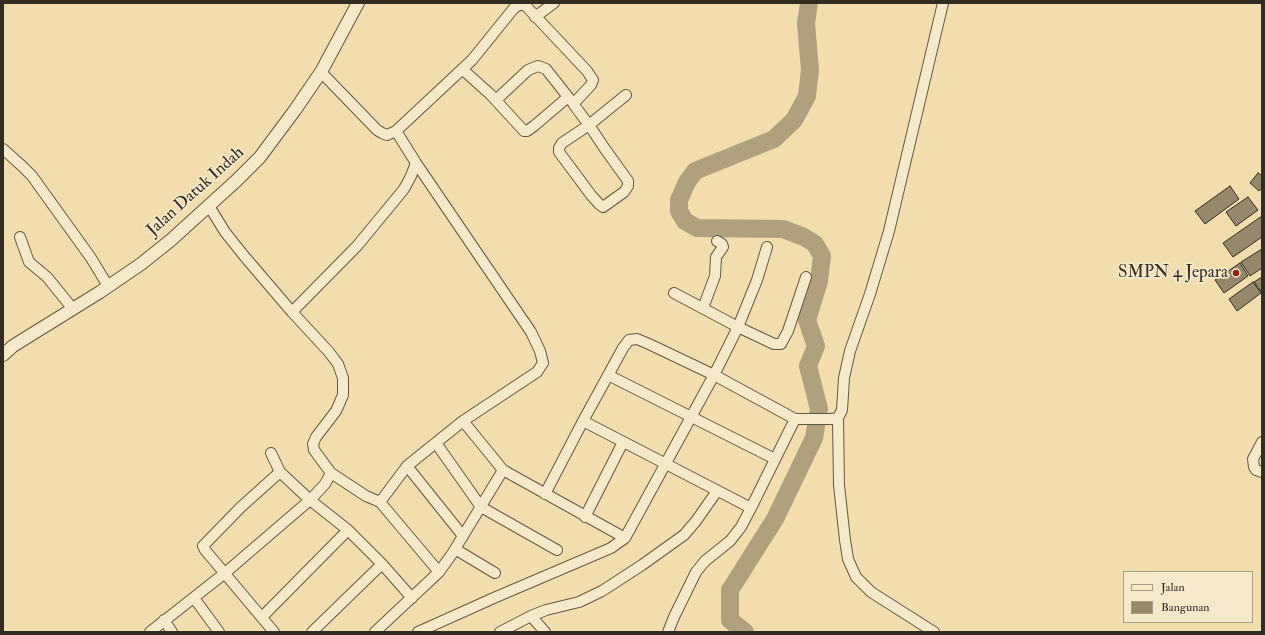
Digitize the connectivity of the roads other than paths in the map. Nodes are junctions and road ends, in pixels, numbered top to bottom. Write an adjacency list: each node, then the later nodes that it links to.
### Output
1 (358, 3): 7 (street, Jalan Datuk Indah)
2 (554, 3): 5 (street)
3 (943, 3): 30 (street)
4 (524, 4): 5 (street); 6 (street)
5 (535, 17): 10 (street)
6 (462, 69): 9 (street); 12 (street)
7 (321, 72): 12 (street); 15 (street, Jalan Datuk Indah)
8 (626, 95): 11 (street)
9 (496, 100): 10 (street); 10 (street)
10 (571, 101): 11 (street)
11 (589, 125): 11 (street)
12 (396, 131): 14 (street)
13 (3, 149): 20 (street)
14 (416, 163): 24 (street); 32 (street)
15 (209, 206): 20 (street, Jalan Datuk Indah); 24 (street)
16 (20, 237): 23 (street)
17 (717, 241): 22 (street)
18 (767, 247): 25 (street)
19 (806, 278): 25 (street)
20 (108, 286): 23 (street, Jalan Datuk Indah)
21 (674, 292): 22 (street)
22 (703, 308): 25 (street)
23 (73, 309): 26 (street, Jalan Datuk Indah)
24 (292, 312): 44 (street)
25 (738, 327): 28 (street)
26 (3, 355)
27 (608, 375): 28 (street); 29 (street); 33 (street)
28 (714, 375): 29 (street); 31 (street)
29 (691, 417): 38 (street); 39 (street)
30 (835, 418): 31 (street); 76 (street)
31 (795, 419): 38 (street)
32 (463, 421): 36 (street); 41 (street)
33 (583, 421): 34 (street); 46 (street)
34 (623, 442): 39 (street); 51 (street)
35 (1262, 442): 43 (street)
36 (436, 443): 40 (street); 49 (street)
37 (270, 452): 42 (street)
38 (776, 459): 50 (street)
39 (665, 464): 45 (street); 54 (street)
40 (407, 466): 48 (street); 53 (street)
41 (503, 470): 46 (street); 49 (street)
42 (280, 472): 47 (street); 59 (street)
43 (1262, 472)
44 (331, 473): 47 (street); 48 (street)
45 (717, 490): 50 (street); 63 (street)
46 (545, 494): 51 (street)
47 (310, 500): 52 (street); 59 (street)
48 (380, 502): 58 (street)
49 (481, 508): 53 (street); 56 (street)
50 (751, 508): 75 (street)
51 (585, 517): 54 (street)
52 (348, 530): 57 (street); 64 (street)
53 (463, 536): 55 (street)
54 (625, 538): 72 (street)
55 (455, 549): 58 (street); 60 (street)
56 (557, 550)
57 (382, 564): 62 (street); 70 (street)
58 (439, 572): 62 (street)
59 (225, 573): 61 (street); 64 (street)
60 (495, 573)
61 (194, 598): 65 (street); 68 (street)
62 (412, 598): 71 (street)
63 (531, 616): 73 (street); 74 (street)
64 (262, 618): 69 (street)
65 (164, 620): 66 (street); 67 (street)
66 (150, 632)
67 (172, 632)
68 (219, 632)
69 (274, 632)
70 (312, 632)
71 (375, 632)
72 (418, 632)
73 (500, 632)
74 (545, 632)
75 (668, 632)
76 (934, 632)

